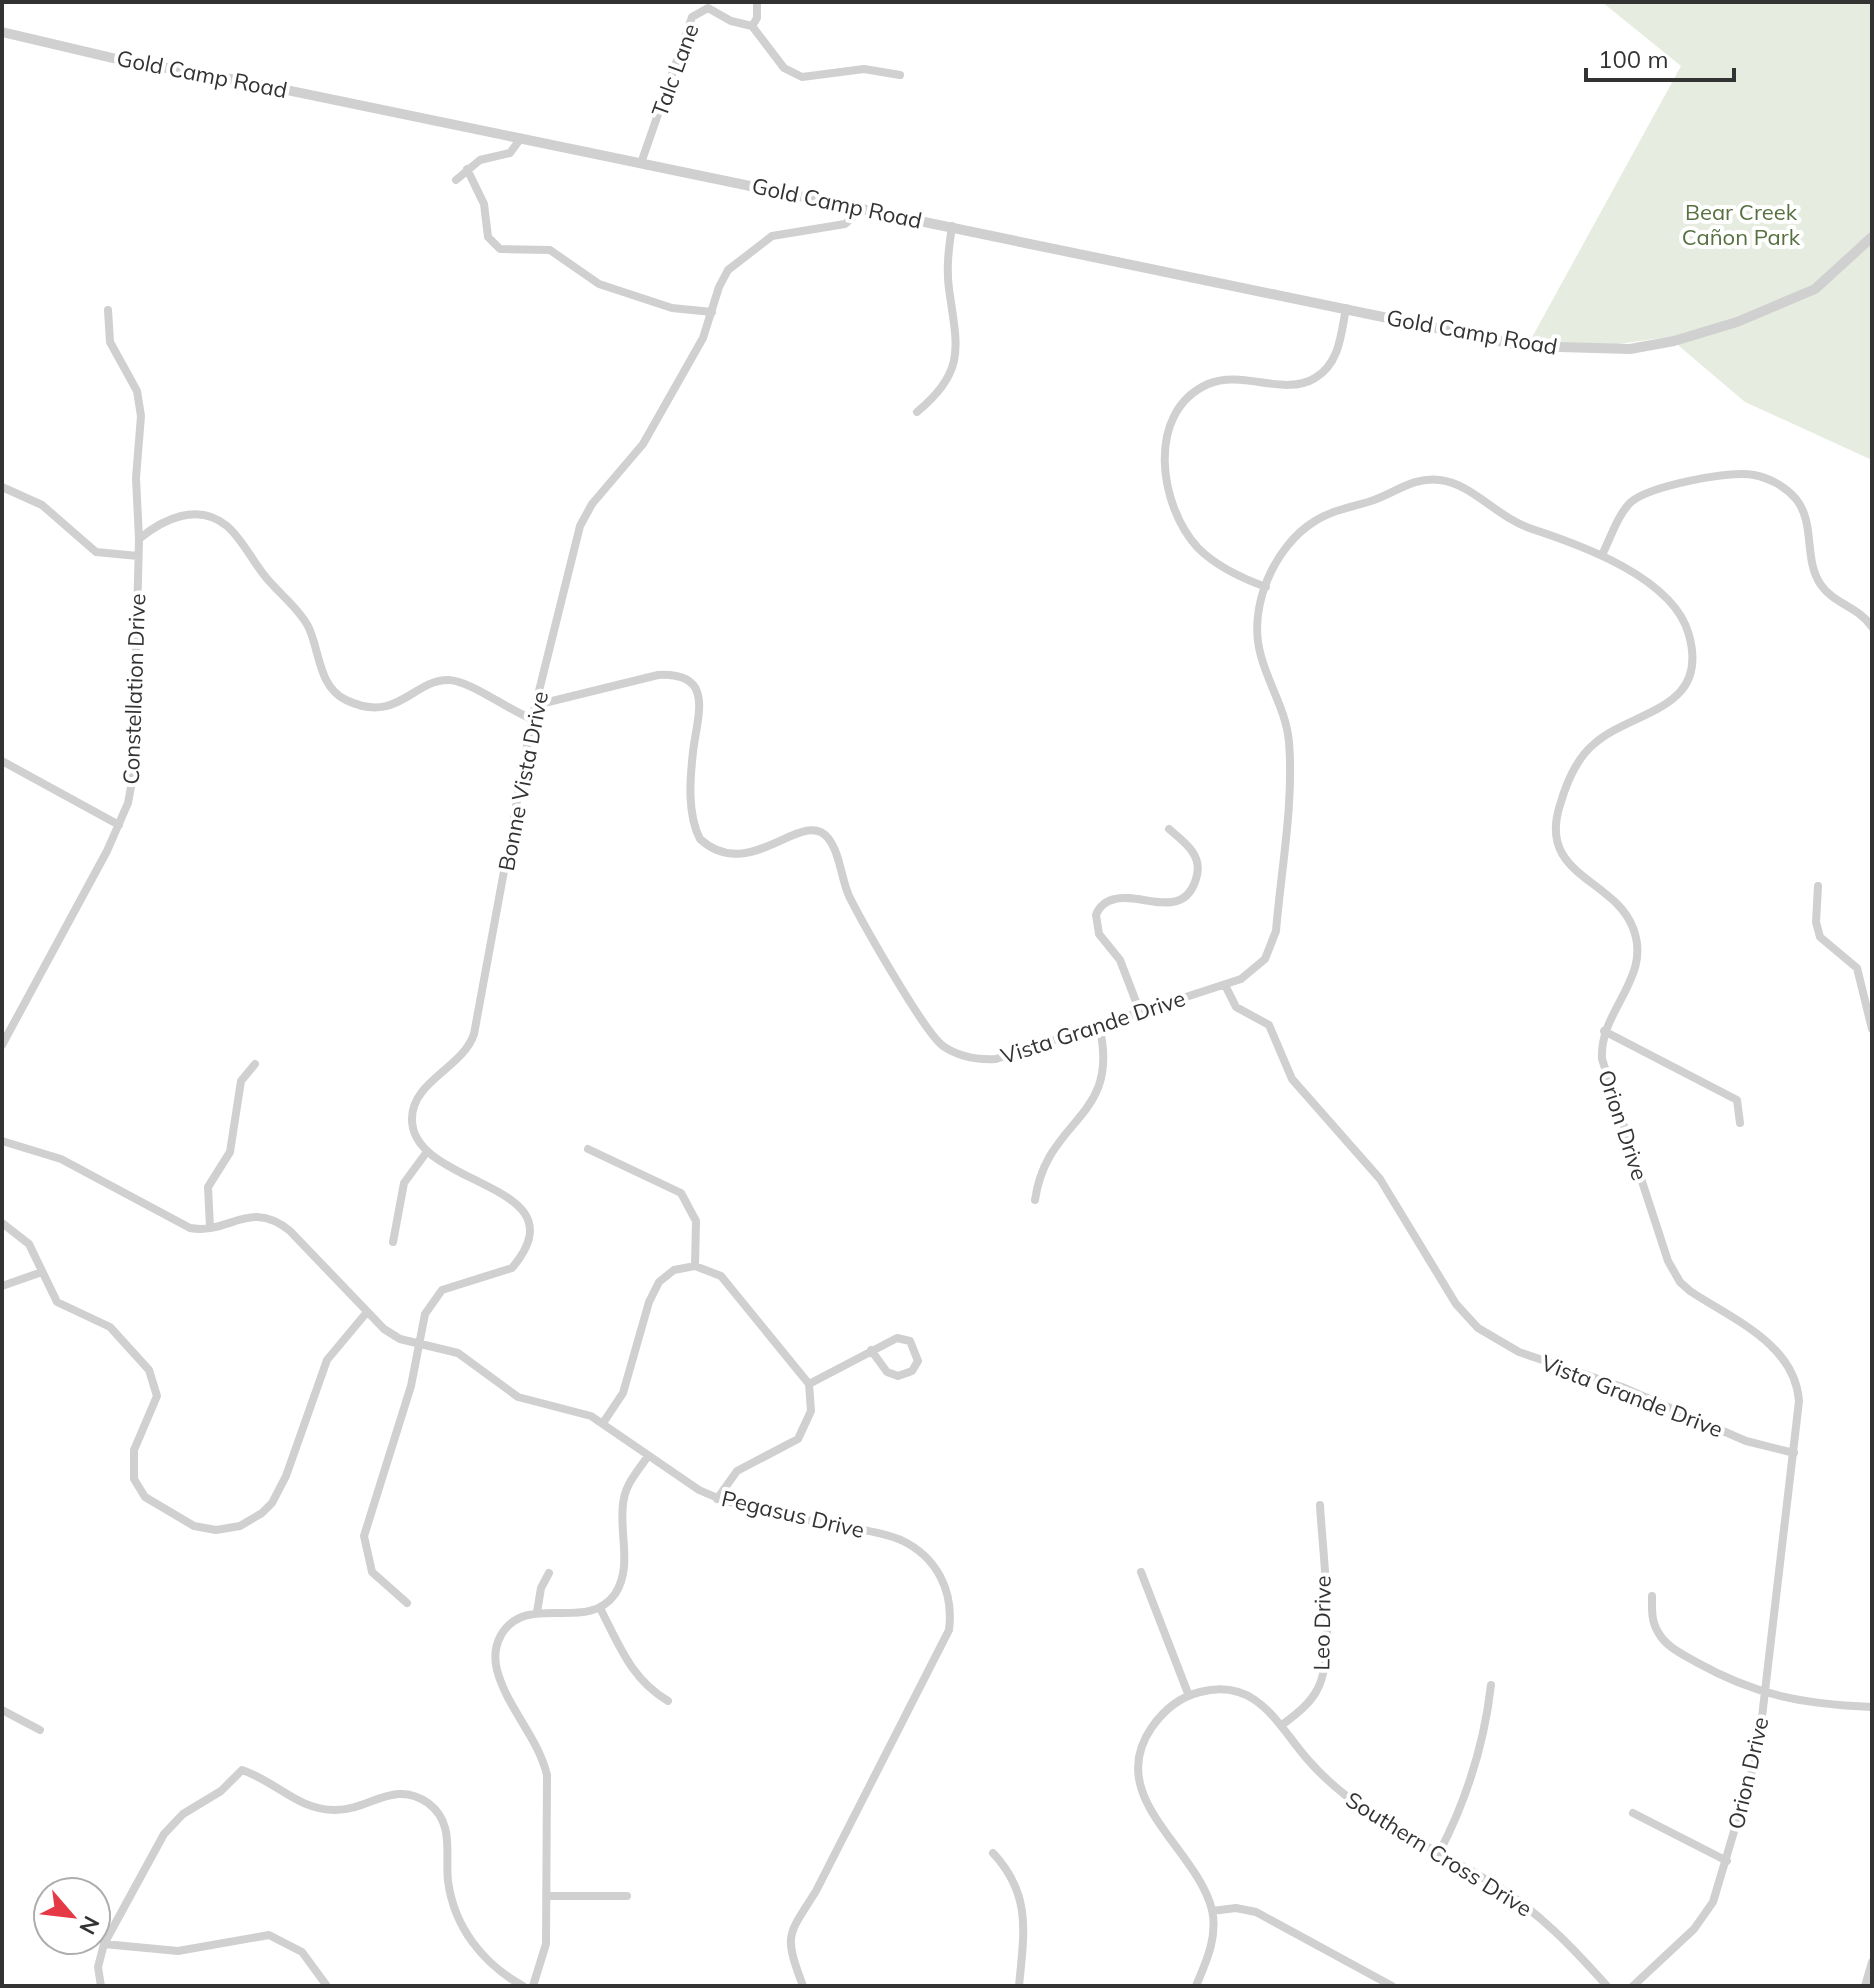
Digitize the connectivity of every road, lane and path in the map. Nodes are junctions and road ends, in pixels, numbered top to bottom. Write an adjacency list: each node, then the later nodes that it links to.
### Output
1 (757, 2): 2 (street)
2 (752, 26): 4 (street); 6 (street, Talc Lane)
3 (2, 32): 5 (street, Gold Camp Road)
4 (900, 75)
5 (521, 138): 6 (street, Gold Camp Road); 7 (street)
6 (641, 163): 9 (street, Gold Camp Road)
7 (467, 169): 8 (street); 14 (street)
8 (456, 180)
9 (863, 208): 10 (street, Gold Camp Road); 14 (street, Bonne Vista Drive)
10 (952, 226): 12 (street, Gold Camp Road); 15 (street)
11 (1872, 237): 12 (street, Gold Camp Road)
12 (1346, 308): 20 (street)
13 (108, 310): 17 (street, Constellation Drive)
14 (712, 312): 22 (street, Bonne Vista Drive)
15 (917, 412)
16 (2, 487): 19 (street)
17 (139, 539): 19 (street, Constellation Drive); 23 (street)
18 (1602, 555): 20 (street, Orion Drive); 21 (street); 33 (street, Orion Drive)
19 (138, 556): 25 (street, Constellation Drive)
20 (1266, 587): 28 (street, Orion Drive)
21 (1872, 627)
22 (536, 705): 23 (street, Bonne Vista Drive); 31 (street, Vista Grande Drive)
23 (532, 719): 39 (street, Bonne Vista Drive)
24 (2, 761): 25 (street)
25 (119, 825): 34 (street, Constellation Drive)
26 (1169, 829): 29 (street)
27 (1818, 886): 30 (street)
28 (1225, 985): 29 (street, Vista Grande Drive); 52 (street, Vista Grande Drive)
29 (1140, 1012): 31 (street, Vista Grande Drive)
30 (1871, 1016): 32 (street)
31 (1099, 1025): 40 (street)
32 (1872, 1029)
33 (1604, 1031): 36 (street); 52 (street, Orion Drive)
34 (2, 1045)
35 (255, 1064): 42 (street)
36 (1740, 1123)
37 (2, 1141): 42 (street, Pegasus Drive)
38 (588, 1149): 44 (street)
39 (426, 1153): 43 (street); 48 (street)
40 (1035, 1200)
41 (2, 1223): 45 (street)
42 (210, 1227): 47 (street, Pegasus Drive)
43 (393, 1242)
44 (695, 1266): 50 (street); 51 (street)
45 (42, 1272): 46 (street); 47 (street)
46 (2, 1286)
47 (367, 1312): 48 (street, Pegasus Drive)
48 (419, 1344): 51 (street, Pegasus Drive); 59 (street)
49 (871, 1350): 49 (street); 50 (street)
50 (809, 1384): 54 (street)
51 (603, 1423): 53 (street, Pegasus Drive)
52 (1794, 1453): 63 (street, Orion Drive)
53 (648, 1456): 54 (street, Pegasus Drive); 60 (street)
54 (717, 1499): 85 (street, Pegasus Drive)
55 (1320, 1505): 68 (street, Leo Drive)
56 (1141, 1572): 64 (street)
57 (549, 1573): 61 (street)
58 (1652, 1596): 63 (street)
59 (407, 1603)
60 (600, 1608): 61 (street); 65 (street)
61 (537, 1612): 74 (street)
62 (1491, 1685): 72 (street)
63 (1764, 1695): 66 (street); 73 (street, Orion Drive)
64 (1189, 1696): 68 (street, Southern Cross Drive); 76 (street)
65 (668, 1701)
66 (1872, 1707)
67 (2, 1710): 69 (street)
68 (1282, 1725): 72 (street, Southern Cross Drive)
69 (40, 1730)
70 (1633, 1813): 73 (street)
71 (993, 1853): 86 (street)
72 (1439, 1853): 89 (street, Southern Cross Drive)
73 (1727, 1861): 90 (street, Orion Drive)
74 (547, 1896): 75 (street); 84 (street)
75 (627, 1896)
76 (1212, 1911): 87 (street); 88 (street)
77 (112, 1929): 83 (street)
78 (112, 1945): 82 (street)
79 (101, 1956): 81 (street)
80 (1872, 1962): 91 (street)
81 (101, 1986)
82 (327, 1986)
83 (523, 1986)
84 (533, 1986)
85 (803, 1986)
86 (1019, 1986)
87 (1196, 1986)
88 (1392, 1986)
89 (1607, 1986)
90 (1633, 1986)
91 (1865, 1986)

